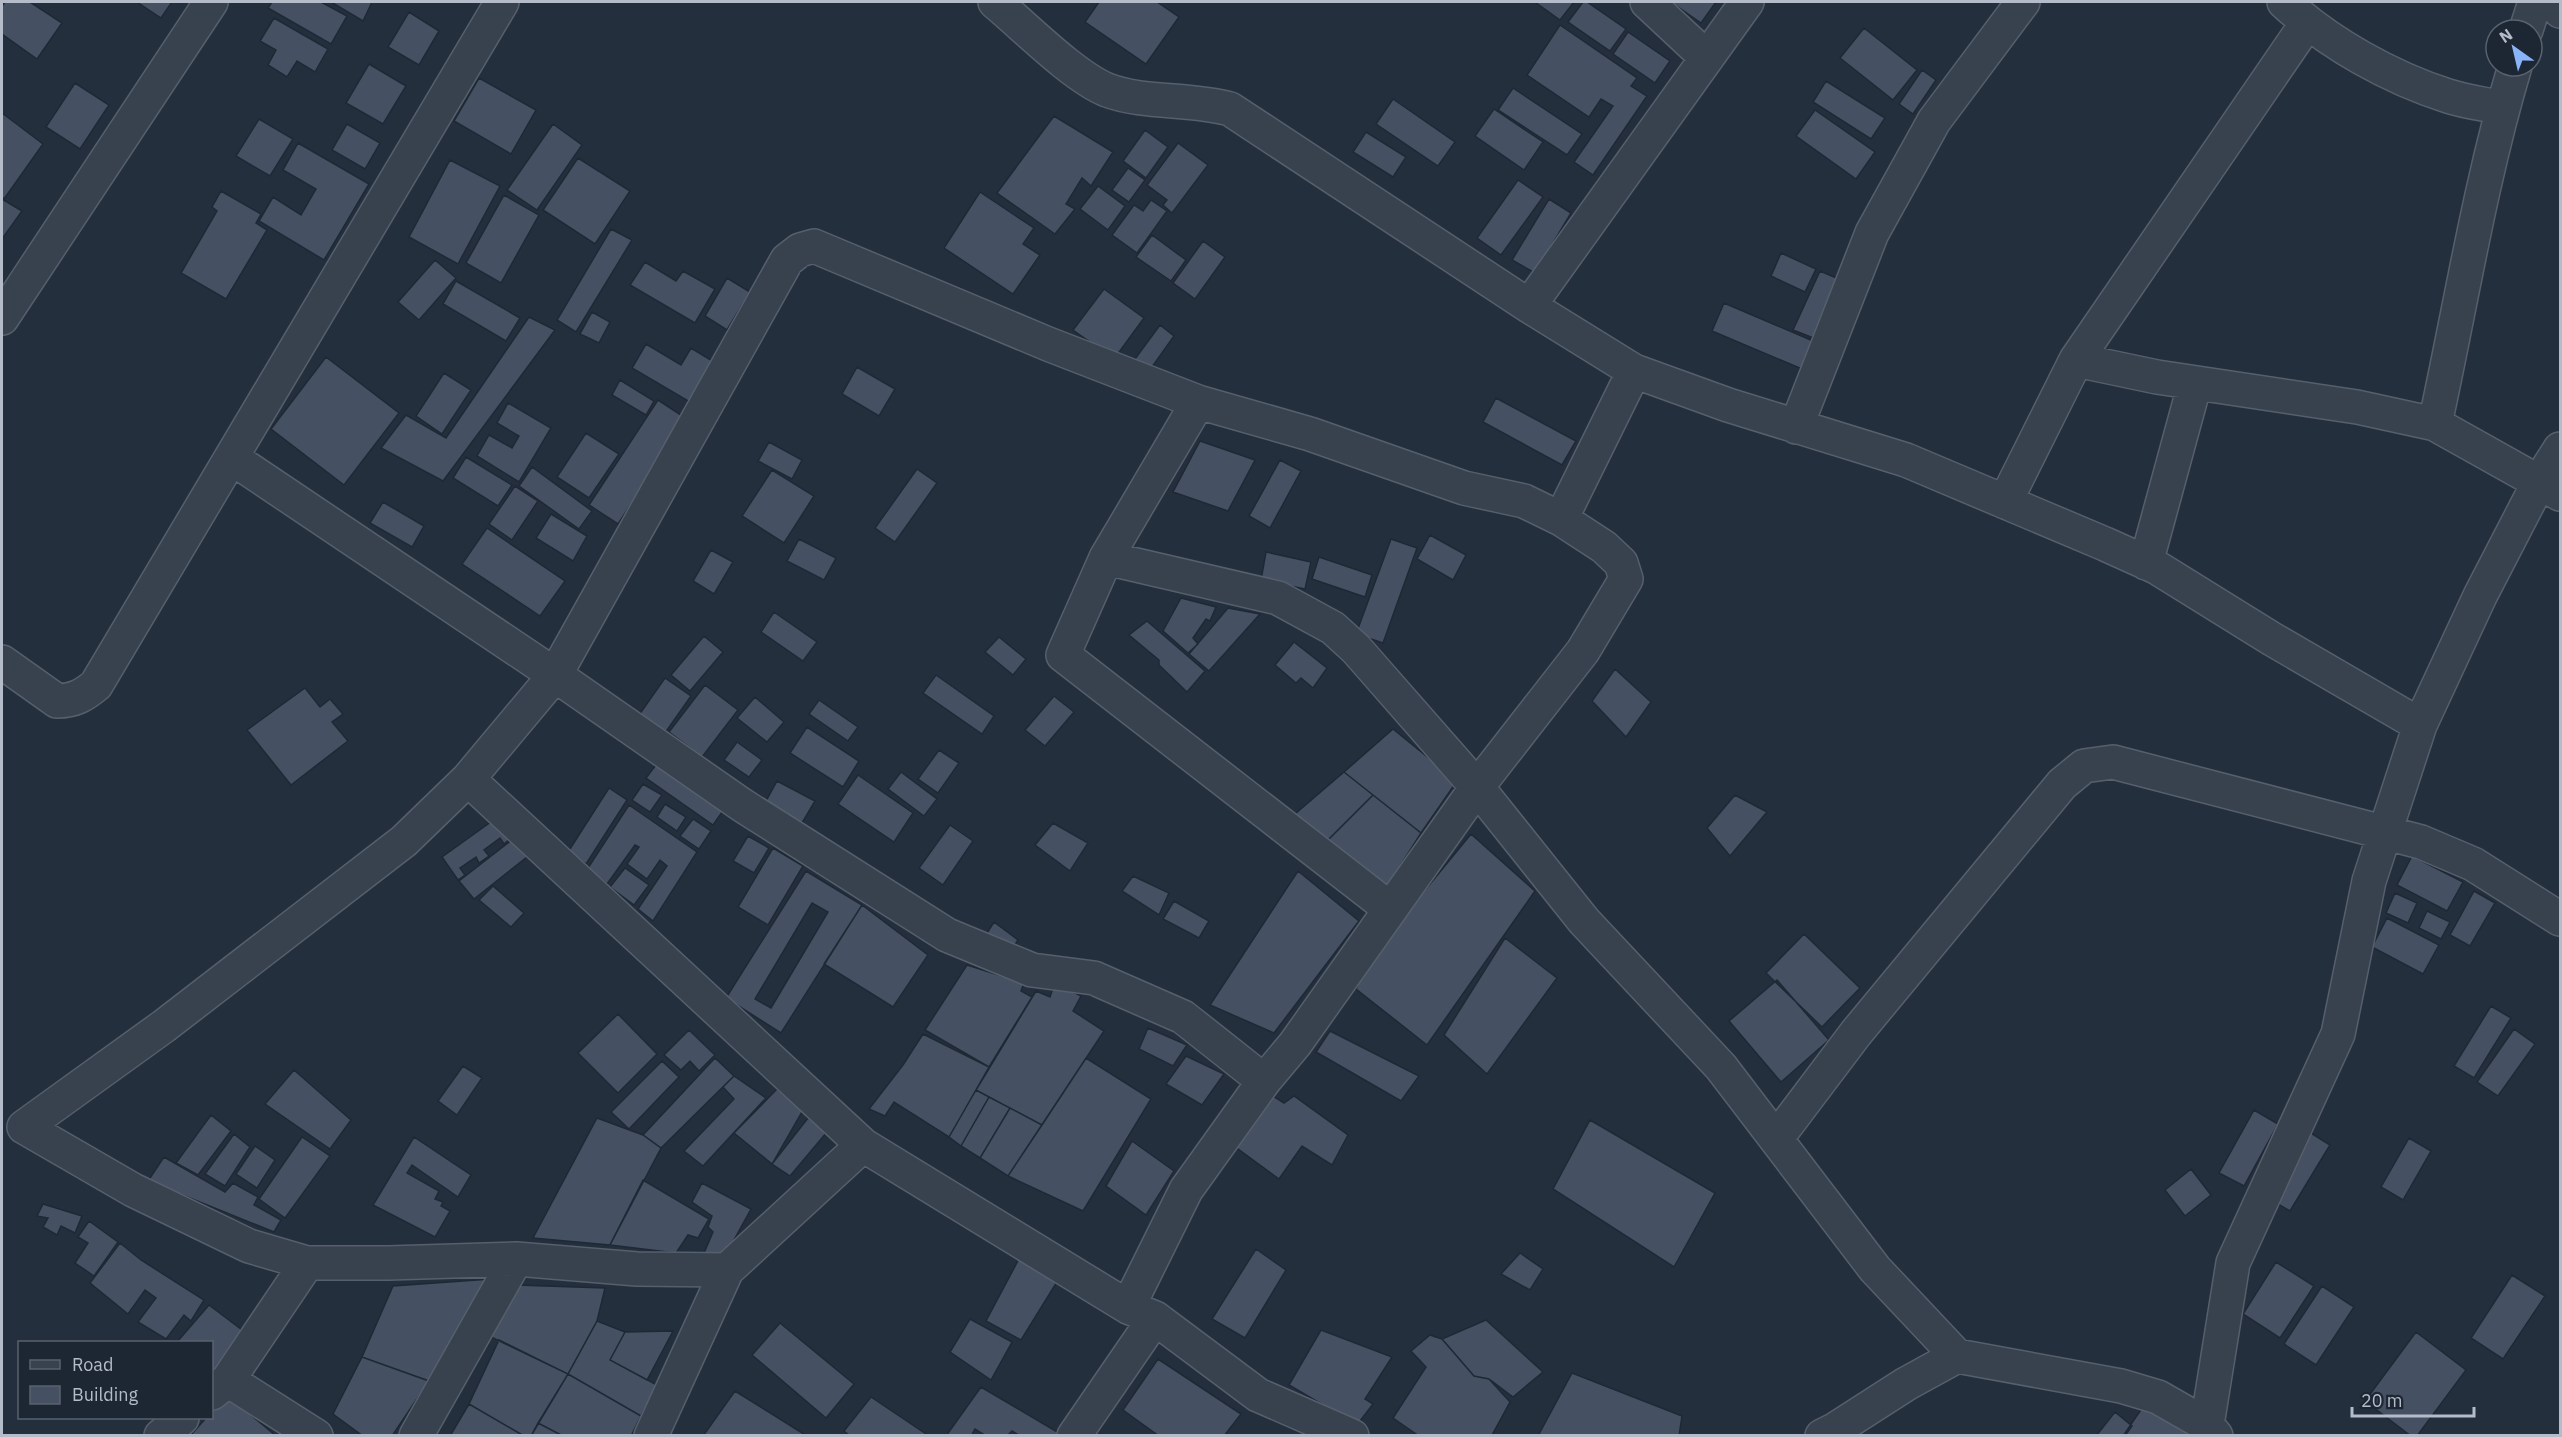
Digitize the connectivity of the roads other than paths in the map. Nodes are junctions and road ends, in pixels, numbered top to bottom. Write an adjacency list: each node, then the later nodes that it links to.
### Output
1 (211, 2): 16 (street)
2 (502, 2): 24 (street)
3 (995, 2): 15 (street)
4 (1647, 2): 12 (street)
5 (1747, 2): 12 (street)
6 (2023, 2): 22 (street)
7 (2535, 2): 11 (street)
8 (2557, 2): 9 (street)
9 (2560, 11)
10 (2296, 12): 14 (street); 17 (street)
11 (2530, 18)
12 (1707, 58): 15 (street)
13 (2512, 78): 14 (street)
14 (2503, 108): 21 (street)
15 (1529, 306): 18 (street)
16 (2, 318)
17 (2076, 360): 19 (street); 26 (street)
18 (1634, 371): 22 (street); 27 (street)
19 (2195, 383): 21 (street); 29 (street)
20 (1198, 402): 27 (street); 28 (street); 31 (street)
21 (2435, 424): 25 (street)
22 (1796, 427): 26 (street)
23 (2560, 449): 25 (street)
24 (232, 458): 30 (street); 31 (street)
25 (2550, 488): 32 (street)
26 (2005, 502): 29 (street)
27 (1561, 519): 34 (street)
28 (1107, 558): 34 (street); 36 (street)
29 (2146, 563): 32 (street)
30 (2, 662)
31 (555, 675): 33 (street); 38 (street)
32 (2420, 724): 35 (street)
33 (468, 779): 39 (street); 41 (street)
34 (1477, 787): 36 (street); 40 (street)
35 (2385, 831): 37 (street); 40 (street); 49 (street)
36 (1389, 908): 38 (street)
37 (2560, 919)
38 (1264, 1081): 45 (street)
39 (9, 1129): 43 (street)
40 (1776, 1139): 46 (street)
41 (863, 1145): 44 (street); 45 (street)
42 (516, 1260): 43 (street); 44 (street); 52 (street)
43 (307, 1263): 47 (street)
44 (727, 1270): 53 (street)
45 (1141, 1312): 54 (street); 55 (street)
46 (1957, 1356): 49 (street); 56 (street)
47 (220, 1386): 51 (street)
48 (182, 1419): 50 (street)
49 (2211, 1430)
50 (161, 1436)
51 (316, 1436)
52 (416, 1436)
53 (651, 1436)
54 (1074, 1436)
55 (1352, 1436)
56 (1822, 1436)

